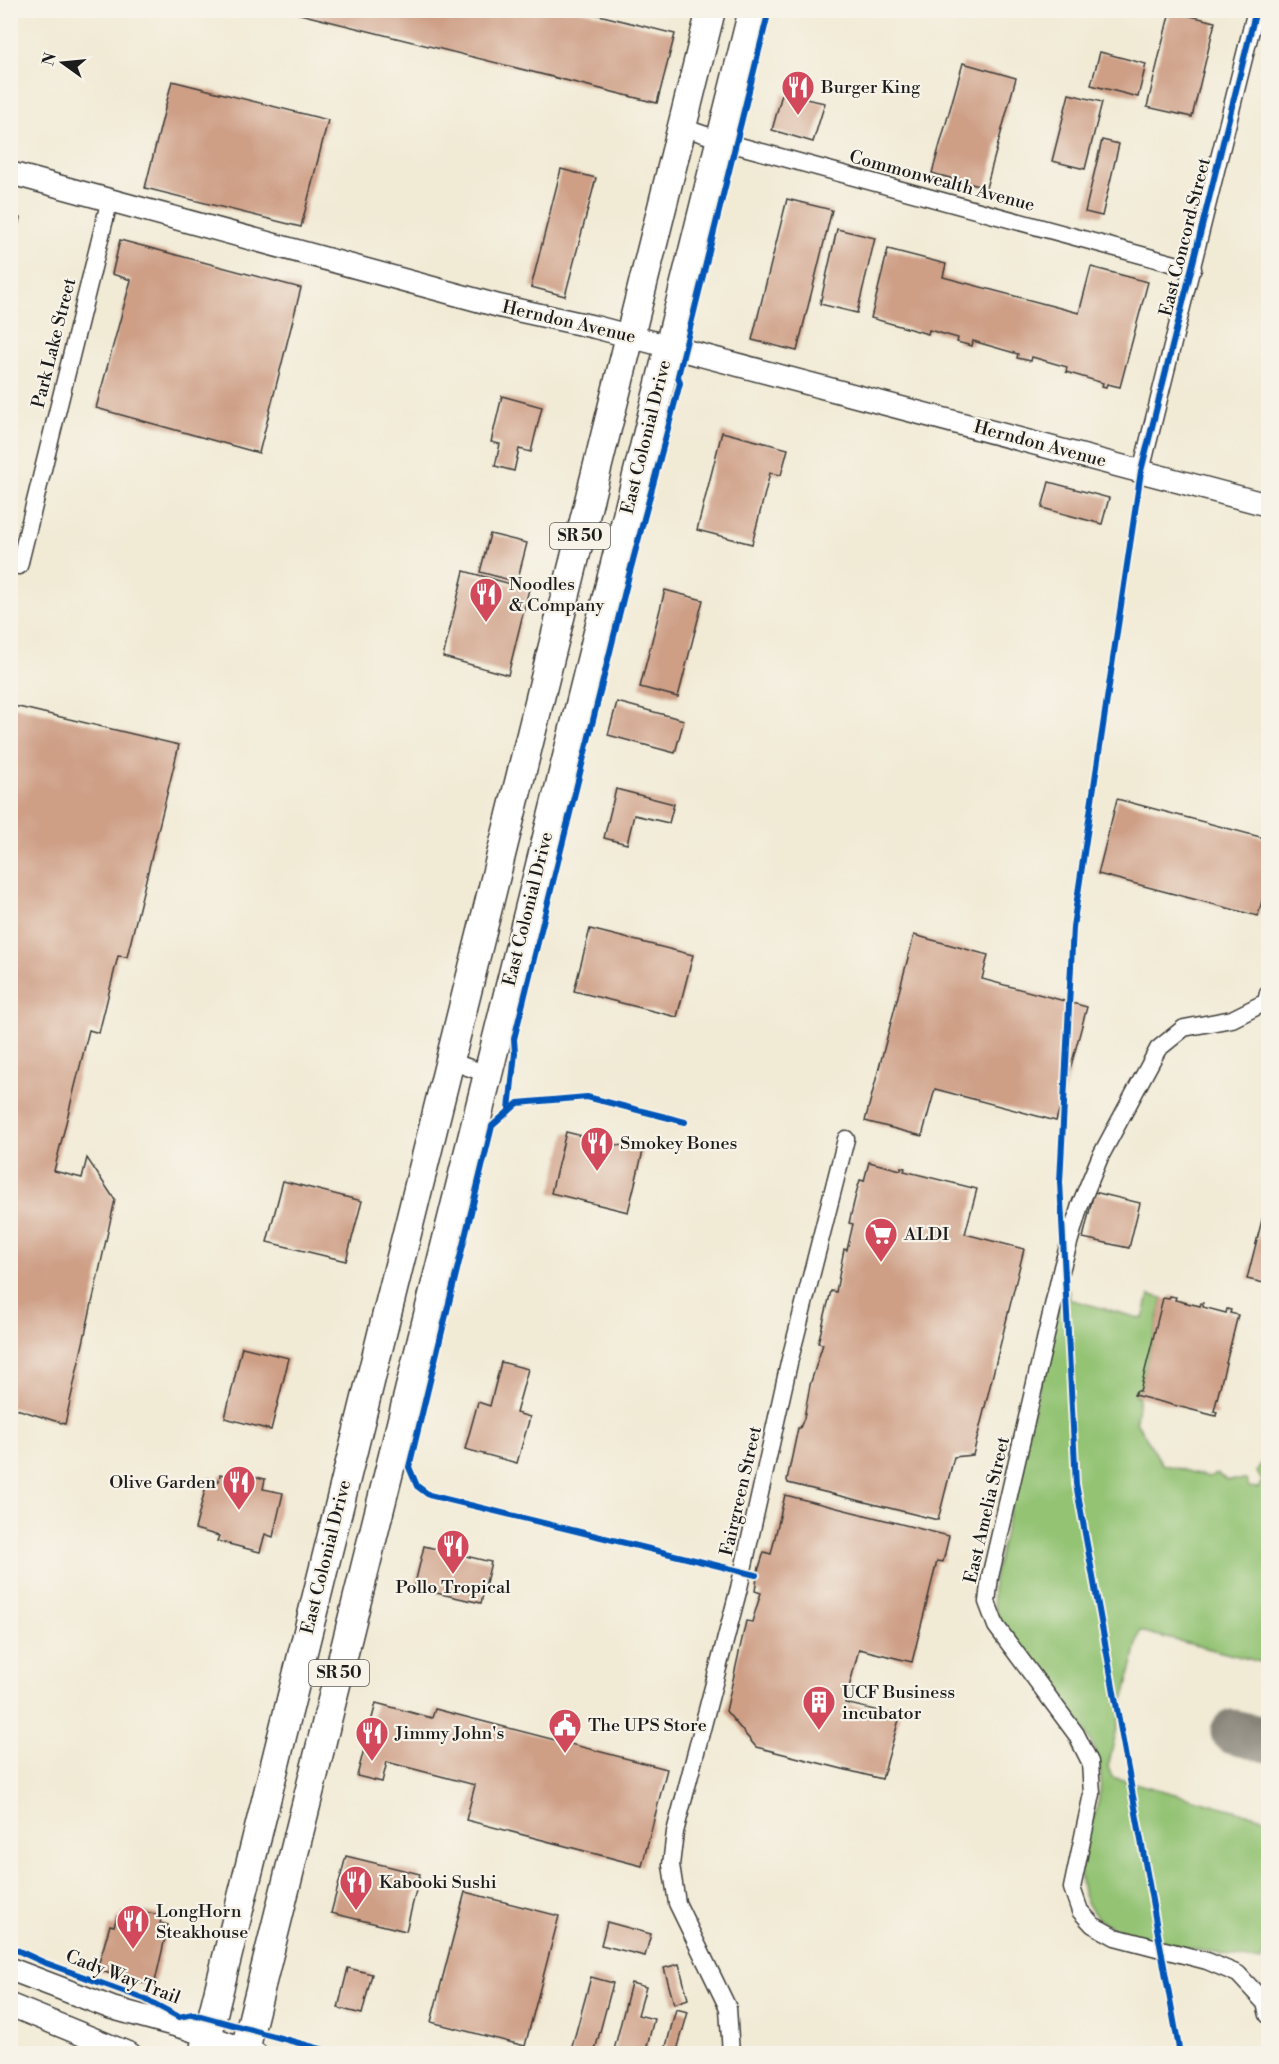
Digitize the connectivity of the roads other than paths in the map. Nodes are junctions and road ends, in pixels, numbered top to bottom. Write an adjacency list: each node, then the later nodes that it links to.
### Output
1 (711, 10): 4 (highway, East Colonial Drive / SR 50)
2 (753, 10): 5 (highway, East Colonial Drive / SR 50)
3 (1256, 10): 8 (street, East Concord Street)
4 (681, 127): 5 (street, Commonwealth Avenue); 9 (highway, East Colonial Drive / SR 50)
5 (719, 140): 8 (street, Commonwealth Avenue); 10 (highway, East Colonial Drive / SR 50)
6 (10, 173): 7 (street, Herndon Avenue)
7 (110, 199): 9 (street, Herndon Avenue); 13 (street, Park Lake Street)
8 (1193, 269): 11 (street, East Concord Street)
9 (629, 336): 10 (street, Herndon Avenue); 15 (highway, East Colonial Drive / SR 50)
10 (669, 346): 11 (street, Herndon Avenue); 16 (highway, East Colonial Drive / SR 50)
11 (1141, 471): 12 (street, Herndon Avenue)
12 (1269, 505)
13 (19, 566)
14 (1269, 993): 24 (street, East Amelia Street)
15 (450, 1061): 16 (street); 18 (highway, East Colonial Drive / SR 50)
16 (487, 1074): 20 (highway, East Colonial Drive / SR 50)
17 (846, 1139): 28 (street, Fairgreen Street)
18 (377, 1346): 19 (highway, East Colonial Drive / SR 50); 20 (highway)
19 (345, 1482): 21 (highway); 25 (highway, East Colonial Drive / SR 50)
20 (382, 1501): 21 (highway, East Colonial Drive / SR 50)
21 (319, 1753): 26 (highway, East Colonial Drive / SR 50)
22 (10, 1969): 25 (street)
23 (10, 2005): 27 (street)
24 (1269, 2015)
25 (206, 2045): 26 (street)
26 (248, 2052)
27 (130, 2054)
28 (731, 2054)

